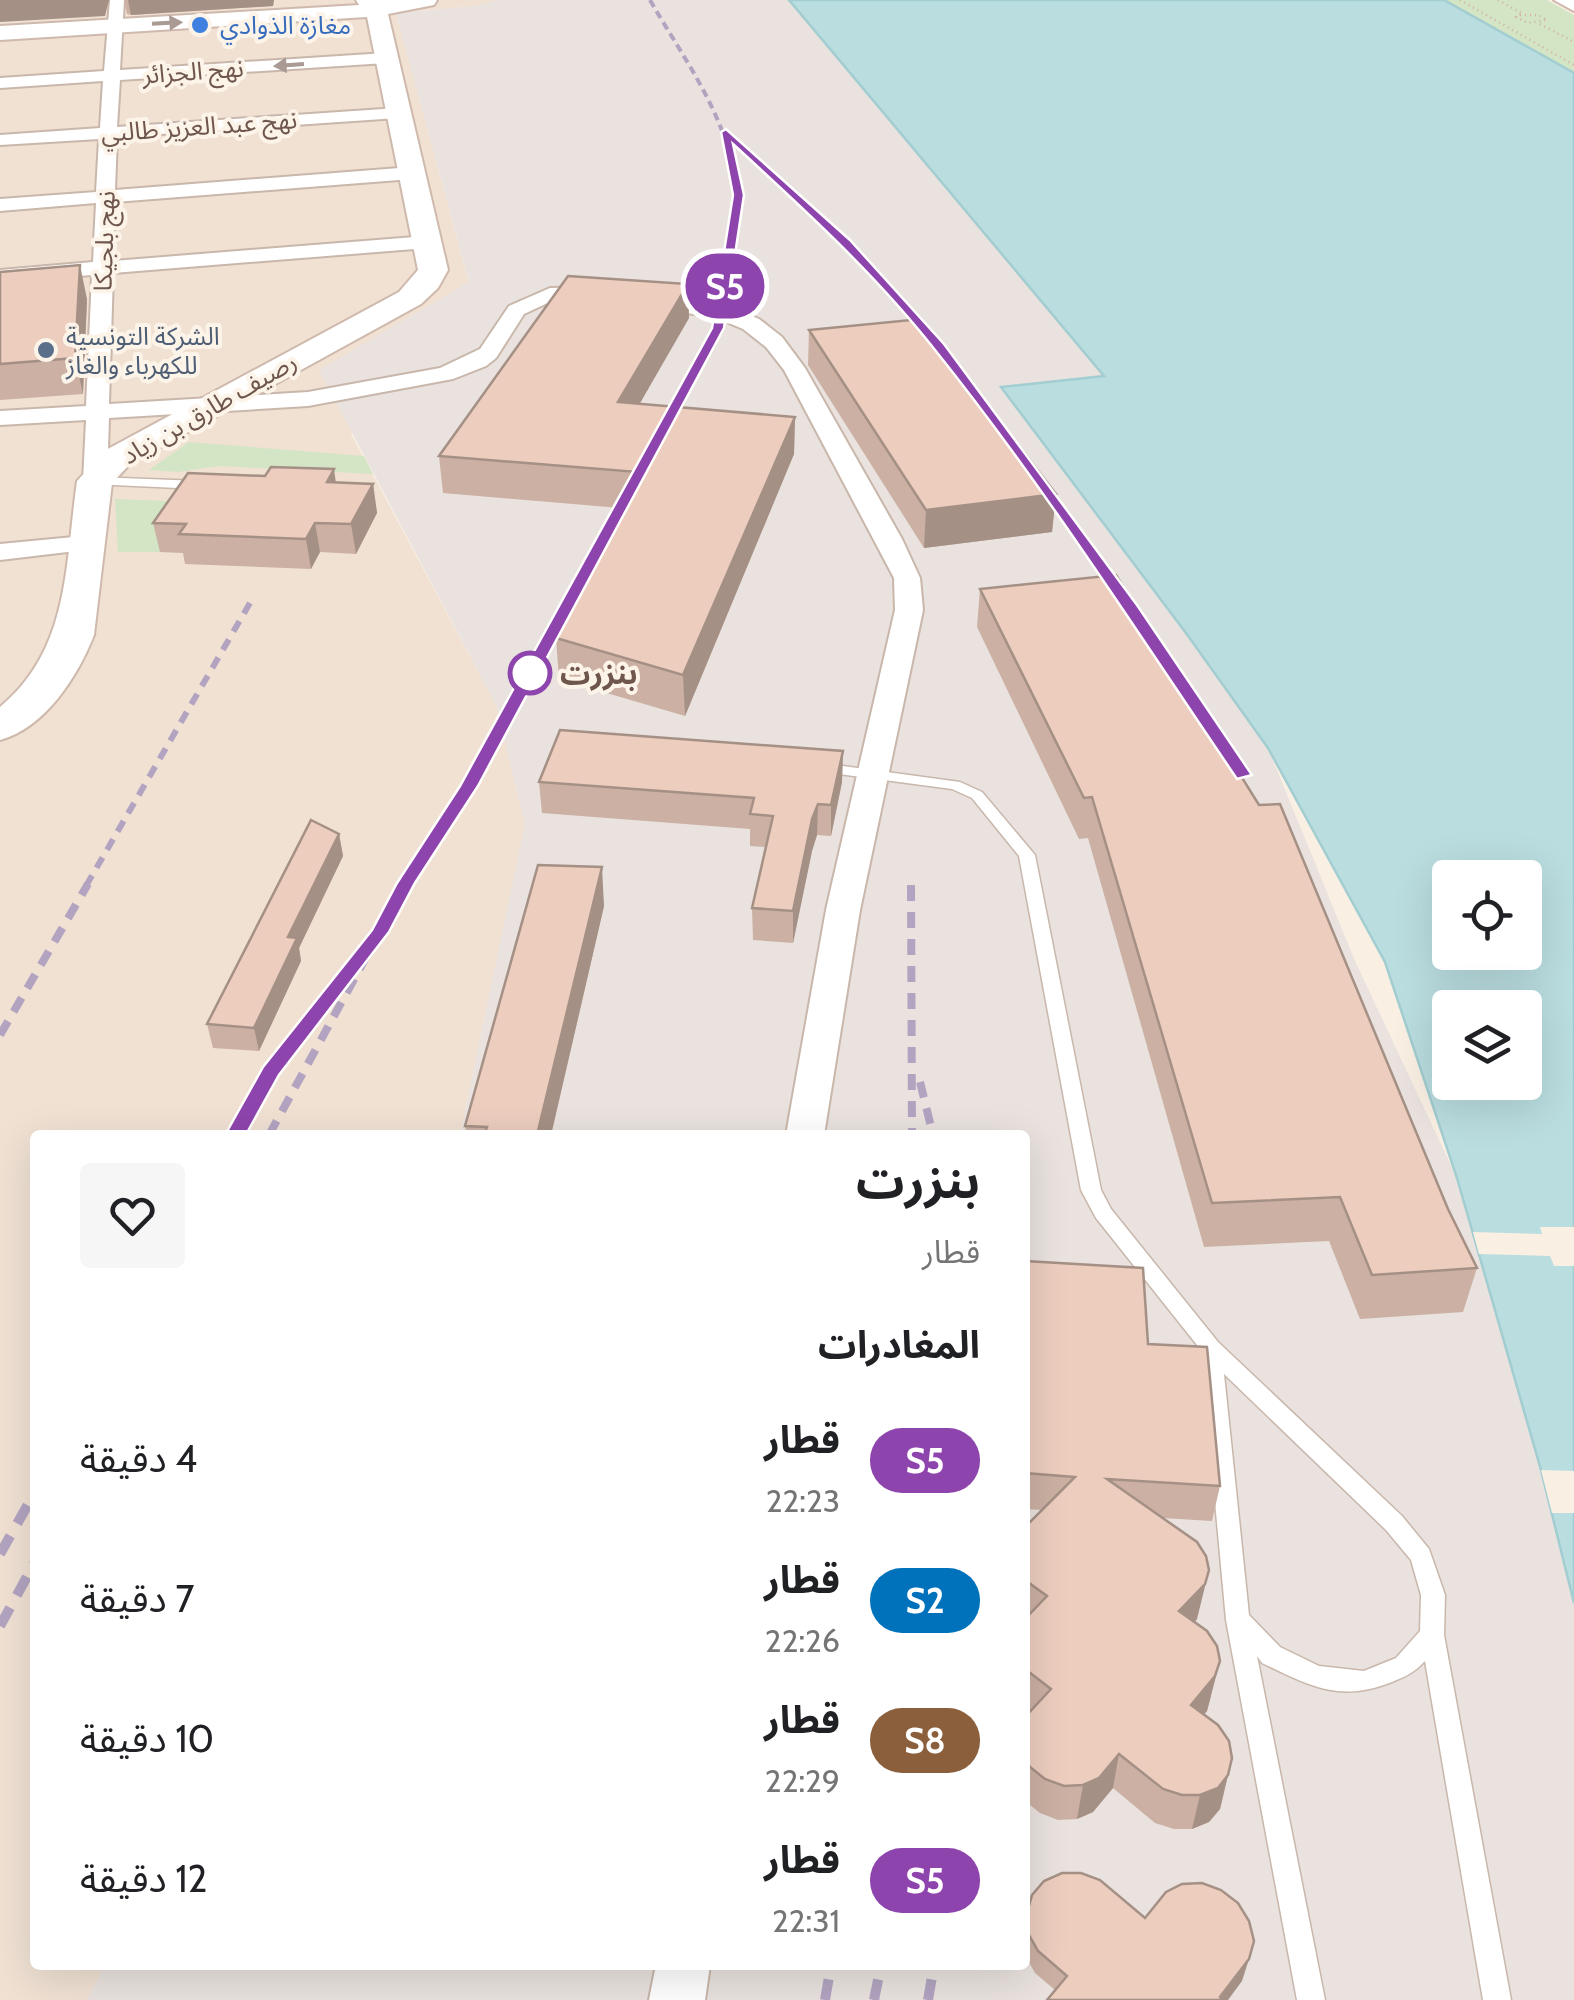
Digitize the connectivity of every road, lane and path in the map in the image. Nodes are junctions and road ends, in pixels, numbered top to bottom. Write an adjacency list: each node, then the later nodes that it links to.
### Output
1 (117, 0): 12 (street, نهج بلجيكا)
2 (426, 0): 6 (main road)
3 (1460, 0): 10 (path)
4 (1498, 0): 8 (path)
5 (1565, 0): 7 (main road)
6 (371, 5): 12 (main road, one-way to 6); 15 (main road, رصيف طارق بن زياد)
7 (1574, 5)
8 (1524, 14): 9 (path); 11 (path)
9 (1518, 20): 10 (path); 11 (path)
10 (1498, 22): 16 (path)
11 (1538, 23): 14 (path)
12 (116, 26): 13 (main road); 17 (street, نهج بلجيكا)
13 (0, 33)
14 (1574, 42)
15 (386, 58): 17 (street, نهج الجزائر, one-way to 17); 19 (main road, رصيف طارق بن زياد)
16 (1574, 65)
17 (113, 76): 18 (street, نهج الجزائر); 20 (street, نهج بلجيكا)
18 (0, 83)
19 (398, 112): 20 (street, نهج عبد العزيز طالبي); 22 (main road, رصيف طارق بن زياد)
20 (108, 133): 21 (street, نهج عبد العزيز طالبي); 23 (street, نهج بلجيكا)
21 (0, 140)
22 (412, 173): 23 (street); 25 (main road, رصيف طارق بن زياد)
23 (106, 196): 24 (street); 26 (street, نهج بلجيكا)
24 (0, 205)
25 (427, 242): 26 (street); 28 (main road, رصيف طارق بن زياد)
26 (102, 267): 27 (street); 29 (street, نهج بلجيكا)
27 (0, 276)
28 (212, 403): 29 (street); 31 (main road, رصيف طارق بن زياد); 37 (street)
29 (96, 409): 30 (street); 31 (street, نهج بلجيكا)
30 (0, 418)
31 (96, 481): 32 (lane); 33 (main road, رصيف طارق بن زياد)
32 (211, 486)
33 (84, 544): 34 (street); 35 (main road, رصيف طارق بن زياد)
34 (0, 552)
35 (0, 727)
36 (811, 767): 37 (lane)
37 (871, 772): 38 (street); 39 (lane)
38 (806, 1130)
39 (1212, 1348): 40 (lane); 41 (lane)
40 (1238, 1620): 41 (lane); 44 (lane)
41 (1432, 1635): 45 (lane)
42 (682, 1970): 43 (street)
43 (677, 2000)
44 (1311, 2000)
45 (1497, 2000)

